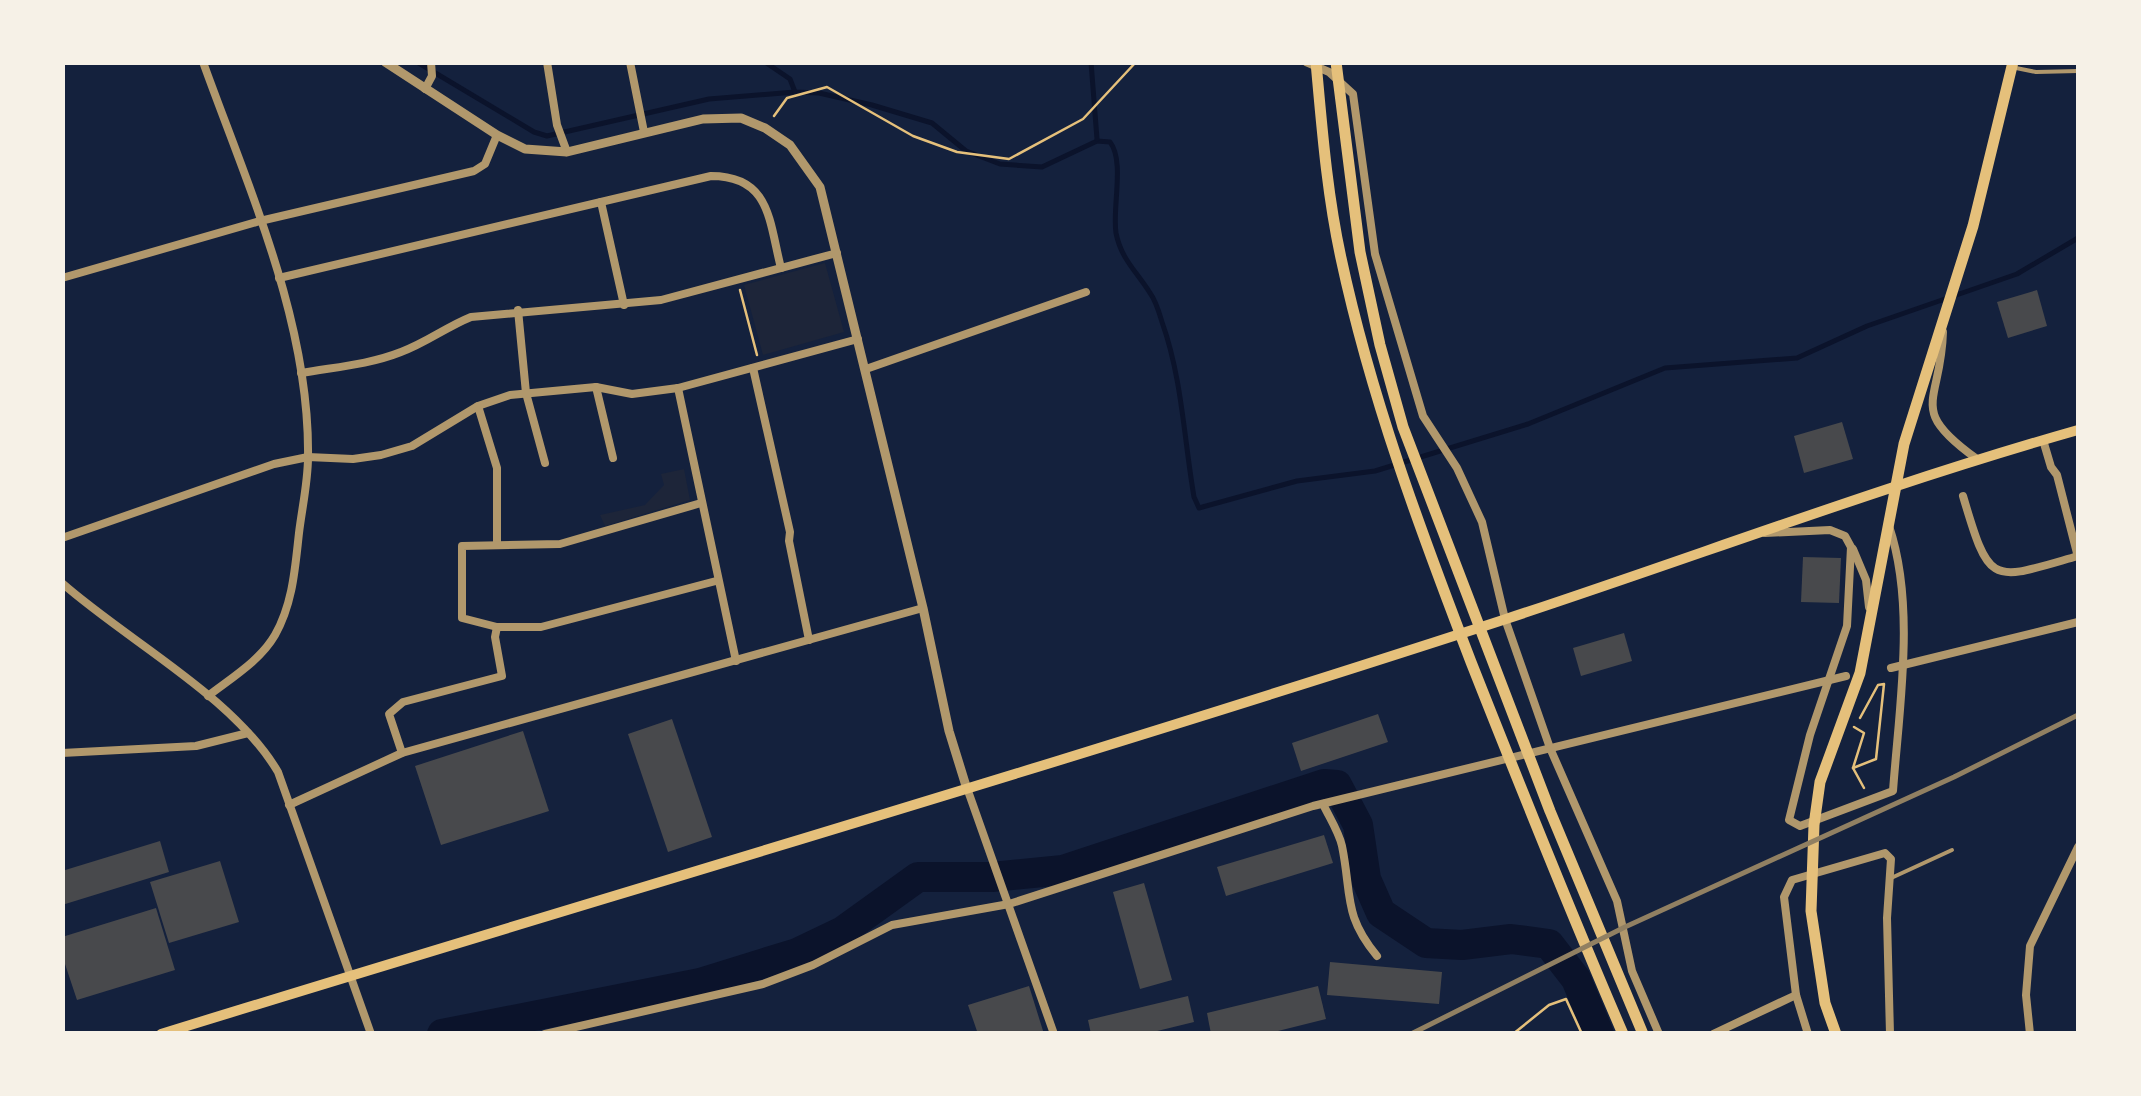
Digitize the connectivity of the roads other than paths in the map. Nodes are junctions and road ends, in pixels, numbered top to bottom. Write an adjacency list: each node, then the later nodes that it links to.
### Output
1 (203, 62): 16 (street)
2 (385, 62): 11 (street)
3 (431, 62): 11 (street)
4 (547, 62): 14 (street)
5 (630, 62): 12 (street)
6 (1306, 62): 51 (street)
7 (1316, 62): 80 (main road)
8 (1336, 62): 81 (main road)
9 (2010, 64): 10 (lane); 24 (main road)
10 (2078, 71)
11 (425, 89): 13 (street)
12 (644, 132): 14 (street); 17 (street)
13 (497, 135): 14 (street); 16 (street)
14 (567, 152)
15 (602, 202): 18 (street); 20 (street); 22 (street)
16 (260, 221): 19 (street); 20 (street)
17 (837, 254): 18 (street); 25 (street)
18 (781, 268): 22 (street)
19 (62, 278)
20 (280, 278): 28 (street)
21 (1086, 292): 27 (street)
22 (624, 305): 23 (street)
23 (518, 310): 28 (street); 31 (street)
24 (1943, 317): 37 (street); 39 (main road)
25 (858, 339): 26 (street); 27 (street)
26 (756, 367): 30 (street); 55 (street)
27 (866, 369): 50 (street)
28 (300, 373): 35 (street)
29 (596, 387): 30 (street); 31 (street); 36 (street)
30 (678, 388): 41 (street)
31 (526, 393): 32 (street); 38 (street)
32 (478, 406): 35 (street); 45 (street)
33 (2078, 430): 34 (main road)
34 (2043, 440): 37 (main road); 47 (street)
35 (308, 457): 44 (street); 61 (street)
36 (612, 458)
37 (1977, 459): 39 (main road)
38 (544, 462)
39 (1897, 488): 42 (main road); 43 (main road)
40 (1963, 496): 47 (street)
41 (701, 504): 45 (street); 48 (street)
42 (1890, 526): 54 (main road); 57 (street)
43 (1753, 534): 46 (street); 51 (main road)
44 (62, 538)
45 (498, 545): 53 (street)
46 (1851, 547): 54 (street); 60 (street)
47 (2078, 557)
48 (716, 581): 53 (street); 56 (street)
49 (62, 583): 61 (street)
50 (923, 608): 55 (street); 66 (street)
51 (1504, 619): 63 (street); 66 (main road)
52 (2078, 622): 57 (street)
53 (497, 627): 65 (street)
54 (1871, 627): 85 (main road)
55 (809, 640): 56 (street)
56 (736, 661): 65 (street)
57 (1902, 666): 58 (street); 60 (street)
58 (1891, 668)
59 (1846, 676): 60 (street)
60 (1830, 680): 63 (street)
61 (208, 696): 62 (street)
62 (248, 732): 64 (street); 67 (street)
63 (1550, 748): 68 (street); 82 (street)
64 (62, 753)
65 (402, 753): 67 (street)
66 (966, 786): 72 (street); 74 (main road)
67 (289, 804): 74 (street)
68 (1323, 804): 72 (street); 73 (street)
69 (2078, 847): 87 (street)
70 (1952, 850): 71 (lane)
71 (1889, 879): 75 (street); 86 (street)
72 (1009, 904): 78 (street); 79 (street)
73 (1377, 956)
74 (350, 976): 76 (main road); 77 (street)
75 (1796, 995): 83 (street); 84 (street)
76 (161, 1034)
77 (372, 1034)
78 (545, 1034)
79 (1054, 1034)
80 (1624, 1034)
81 (1643, 1034)
82 (1659, 1034)
83 (1713, 1034)
84 (1808, 1034)
85 (1836, 1034)
86 (1890, 1034)
87 (2030, 1034)

